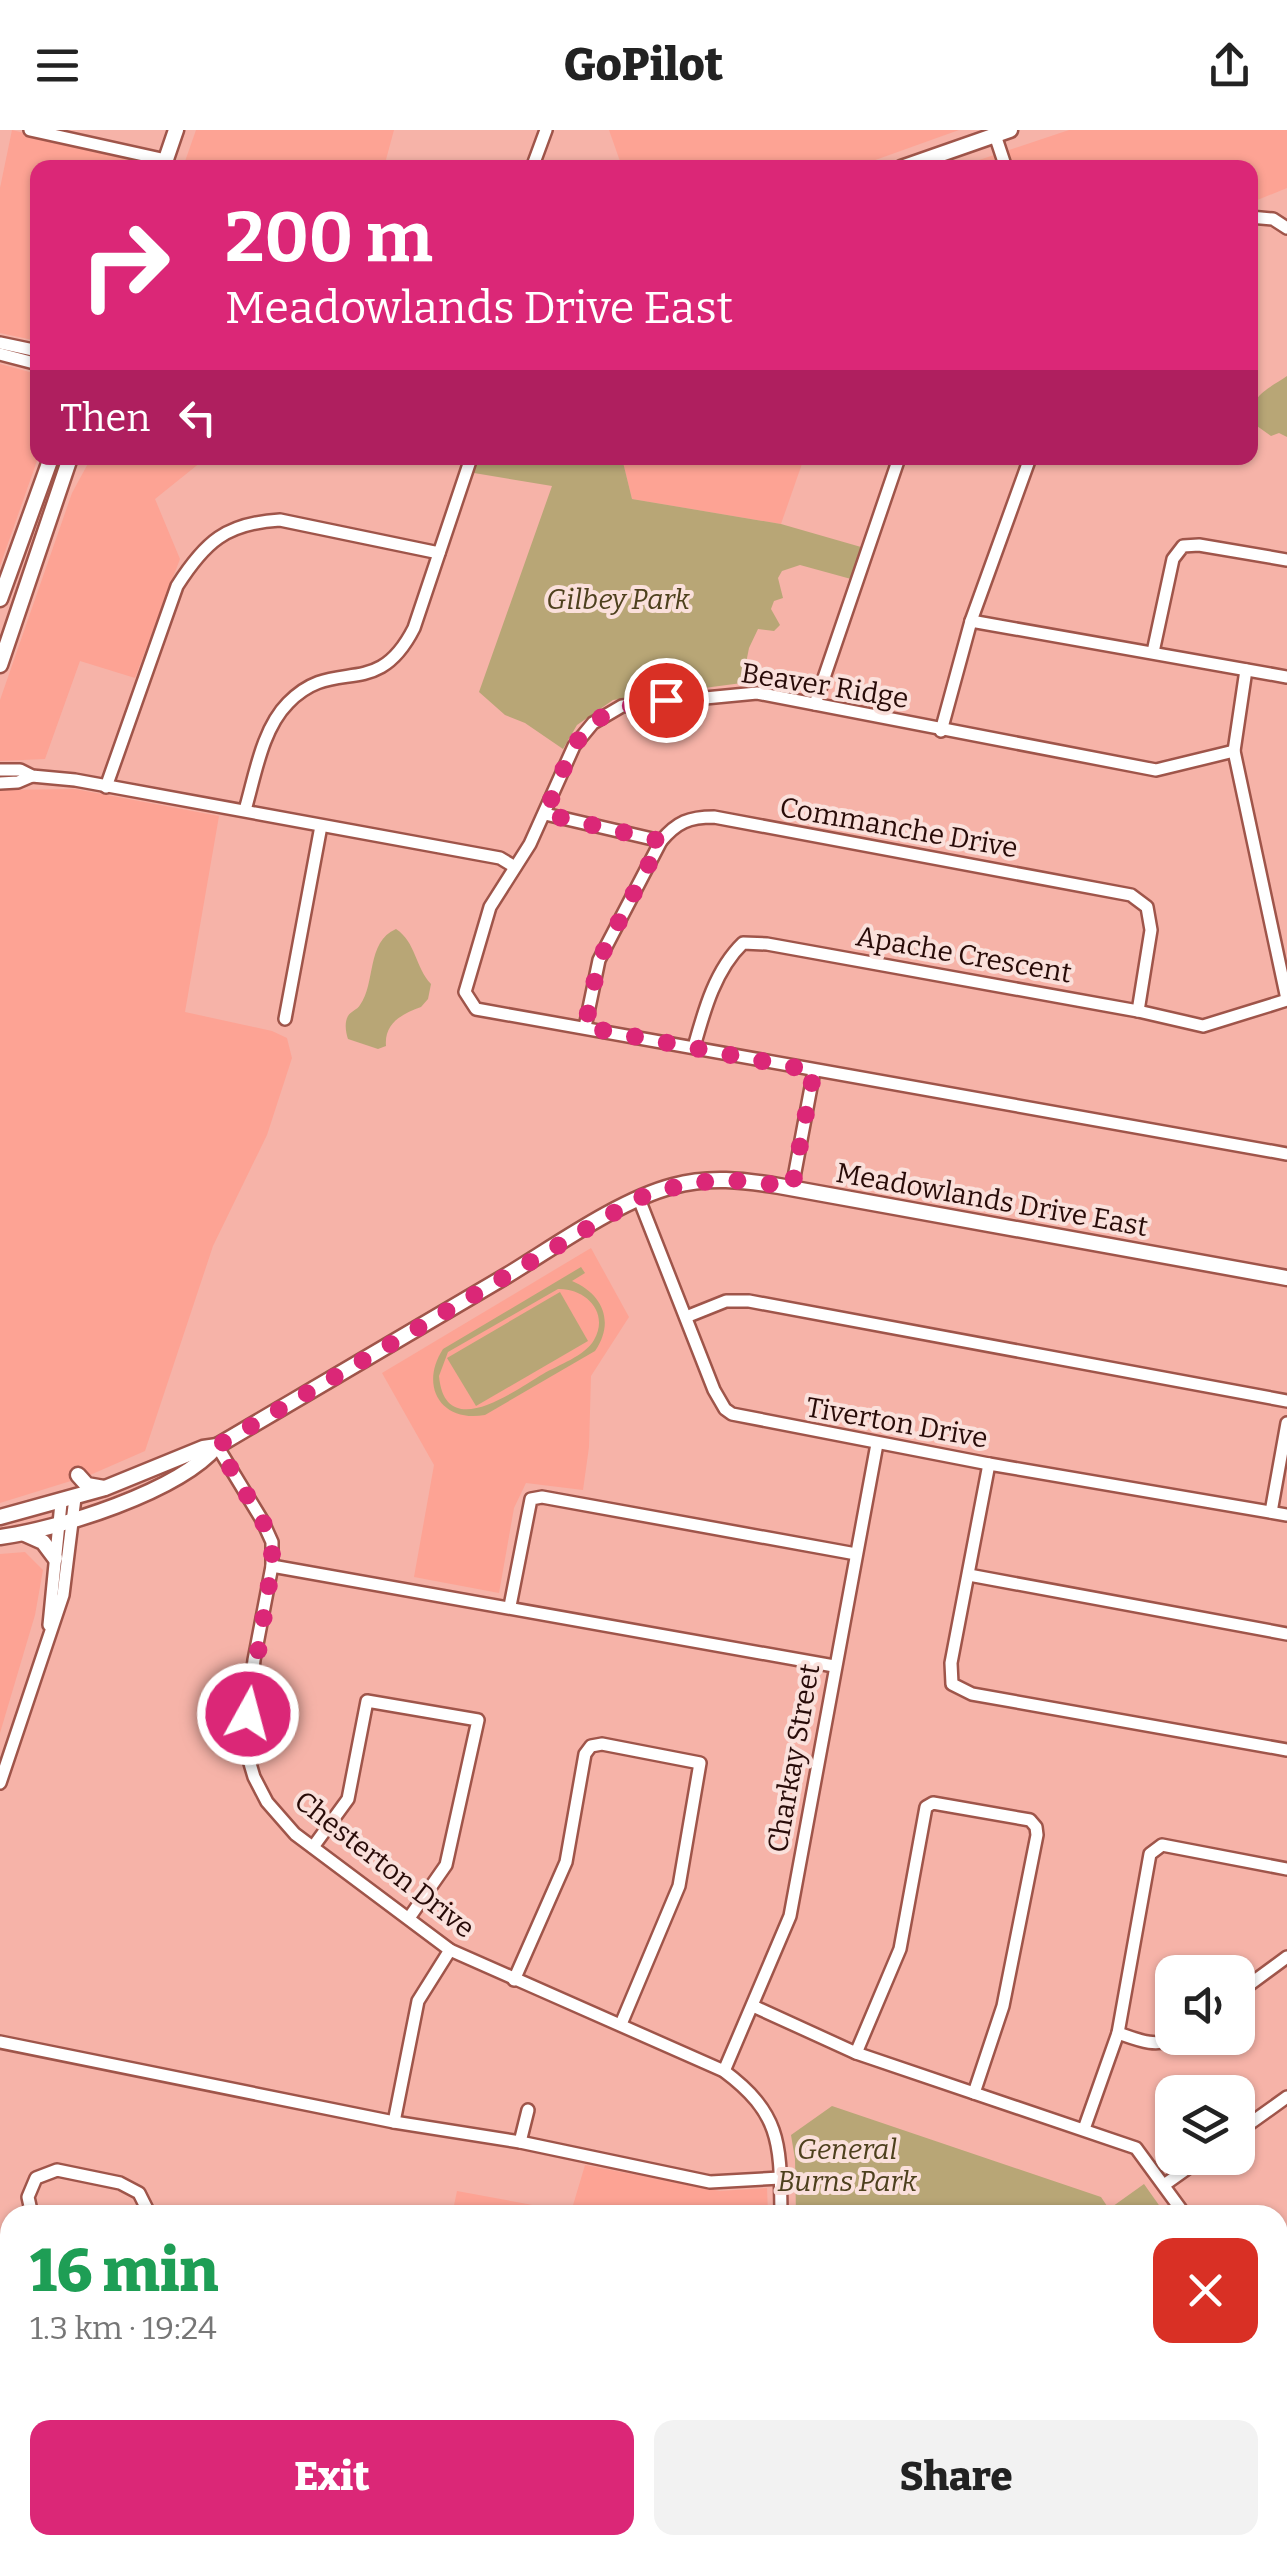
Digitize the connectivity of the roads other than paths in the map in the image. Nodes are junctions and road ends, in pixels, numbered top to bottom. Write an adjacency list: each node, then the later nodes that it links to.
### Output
1 (30, 130): 5 (street)
2 (176, 130): 6 (main road)
3 (546, 130): 7 (street)
4 (1002, 132): 8 (main road); 9 (street)
5 (149, 160)
6 (166, 160)
7 (535, 160)
8 (924, 160)
9 (1005, 160)
10 (1258, 219): 11 (street)
11 (1287, 228)
12 (0, 343): 13 (street)
13 (30, 349)
14 (0, 354): 15 (street)
15 (30, 362)
16 (48, 465): 25 (main road)
17 (68, 465): 22 (main road)
18 (74, 465): 22 (main road)
19 (468, 465): 23 (street)
20 (897, 465): 31 (street)
21 (1027, 465): 26 (street)
22 (64, 478): 28 (main road)
23 (440, 554): 37 (street); 38 (street)
24 (1287, 560): 27 (street)
25 (0, 600)
26 (971, 621): 27 (street); 32 (street)
27 (1153, 652): 29 (street)
28 (0, 665)
29 (1246, 670): 30 (street); 33 (street)
30 (1287, 677)
31 (815, 704): 32 (street, Beaver Ridge); 39 (street, Beaver Ridge)
32 (941, 731): 33 (street, Beaver Ridge)
33 (1234, 751): 43 (street)
34 (0, 770): 35 (street)
35 (32, 776): 36 (street); 37 (street)
36 (0, 783)
37 (106, 786): 38 (street)
38 (245, 810): 40 (street)
39 (545, 814): 41 (street); 42 (street, Beaver Ridge)
40 (321, 826): 42 (street); 45 (street)
41 (661, 841): 44 (street, Commanche Drive); 46 (street)
42 (516, 867): 46 (street, Beaver Ridge)
43 (1287, 1000): 44 (street, Apache Crescent)
44 (1138, 1011): 47 (street, Apache Crescent)
45 (285, 1018)
46 (585, 1027): 47 (street, Beaver Ridge)
47 (694, 1047): 48 (street, Beaver Ridge)
48 (814, 1071): 49 (street, Beaver Ridge); 50 (street)
49 (1287, 1154)
50 (792, 1188): 51 (main road, Meadowlands Drive East); 52 (main road, Meadowlands Drive East)
51 (639, 1198): 53 (street, Tiverton Drive); 57 (main road, Meadowlands Drive East)
52 (1287, 1278)
53 (686, 1316): 54 (street); 56 (street, Tiverton Drive)
54 (1287, 1401)
55 (1287, 1423): 62 (street)
56 (877, 1444): 58 (street, Tiverton Drive); 69 (street, Charkay Street)
57 (217, 1446): 60 (main road, Meadowlands Drive East); 65 (main road, Meadowlands Drive East); 71 (street, Chesterton Drive)
58 (989, 1464): 62 (street, Tiverton Drive); 72 (street)
59 (78, 1476): 60 (main road)
60 (104, 1488): 61 (main road, Meadowlands Drive East)
61 (68, 1500): 64 (main road, Meadowlands Drive East); 65 (street); 66 (street)
62 (1271, 1512): 63 (street, Tiverton Drive)
63 (1287, 1515)
64 (0, 1517)
65 (74, 1520): 66 (main road, Meadowlands Drive East); 74 (street)
66 (58, 1524): 67 (main road, Meadowlands Drive East); 70 (street)
67 (25, 1534): 68 (main road, Meadowlands Drive East); 70 (main road)
68 (0, 1538)
69 (856, 1554): 73 (street); 76 (street, Charkay Street)
70 (55, 1558): 74 (street)
71 (272, 1566): 73 (street); 79 (street, Chesterton Drive)
72 (969, 1575): 75 (street); 77 (street)
73 (510, 1606): 76 (street)
74 (48, 1634): 78 (street)
75 (1287, 1634)
76 (834, 1666): 86 (street, Charkay Street)
77 (1287, 1750)
78 (0, 1783)
79 (313, 1847): 81 (street, Chesterton Drive); 81 (street)
80 (1287, 1869): 88 (street)
81 (409, 1918): 82 (street, Chesterton Drive)
82 (450, 1950): 84 (street, Chesterton Drive); 97 (street)
83 (1287, 1957): 85 (street)
84 (514, 1980): 87 (street, Chesterton Drive); 87 (street)
85 (1255, 1981)
86 (753, 2006): 91 (street); 92 (street, Charkay Street)
87 (622, 2024): 92 (street, Chesterton Drive)
88 (1118, 2034): 90 (street); 98 (street)
89 (0, 2042): 97 (street)
90 (1155, 2043)
91 (856, 2053): 93 (street); 93 (street)
92 (724, 2071): 101 (street, Chesterton Drive)
93 (974, 2093): 98 (street)
94 (1287, 2097): 96 (street)
95 (528, 2110): 99 (street)
96 (1255, 2120)
97 (394, 2122): 99 (street)
98 (1084, 2129): 102 (street)
99 (520, 2142): 101 (street)
100 (1177, 2175): 102 (street)
101 (780, 2178): 105 (street, Chesterton Drive)
102 (1164, 2184): 106 (street)
103 (30, 2205): 104 (street)
104 (145, 2205)
105 (781, 2205)
106 (1178, 2205)
107 (658, 2555): 108 (street)
108 (684, 2555)

